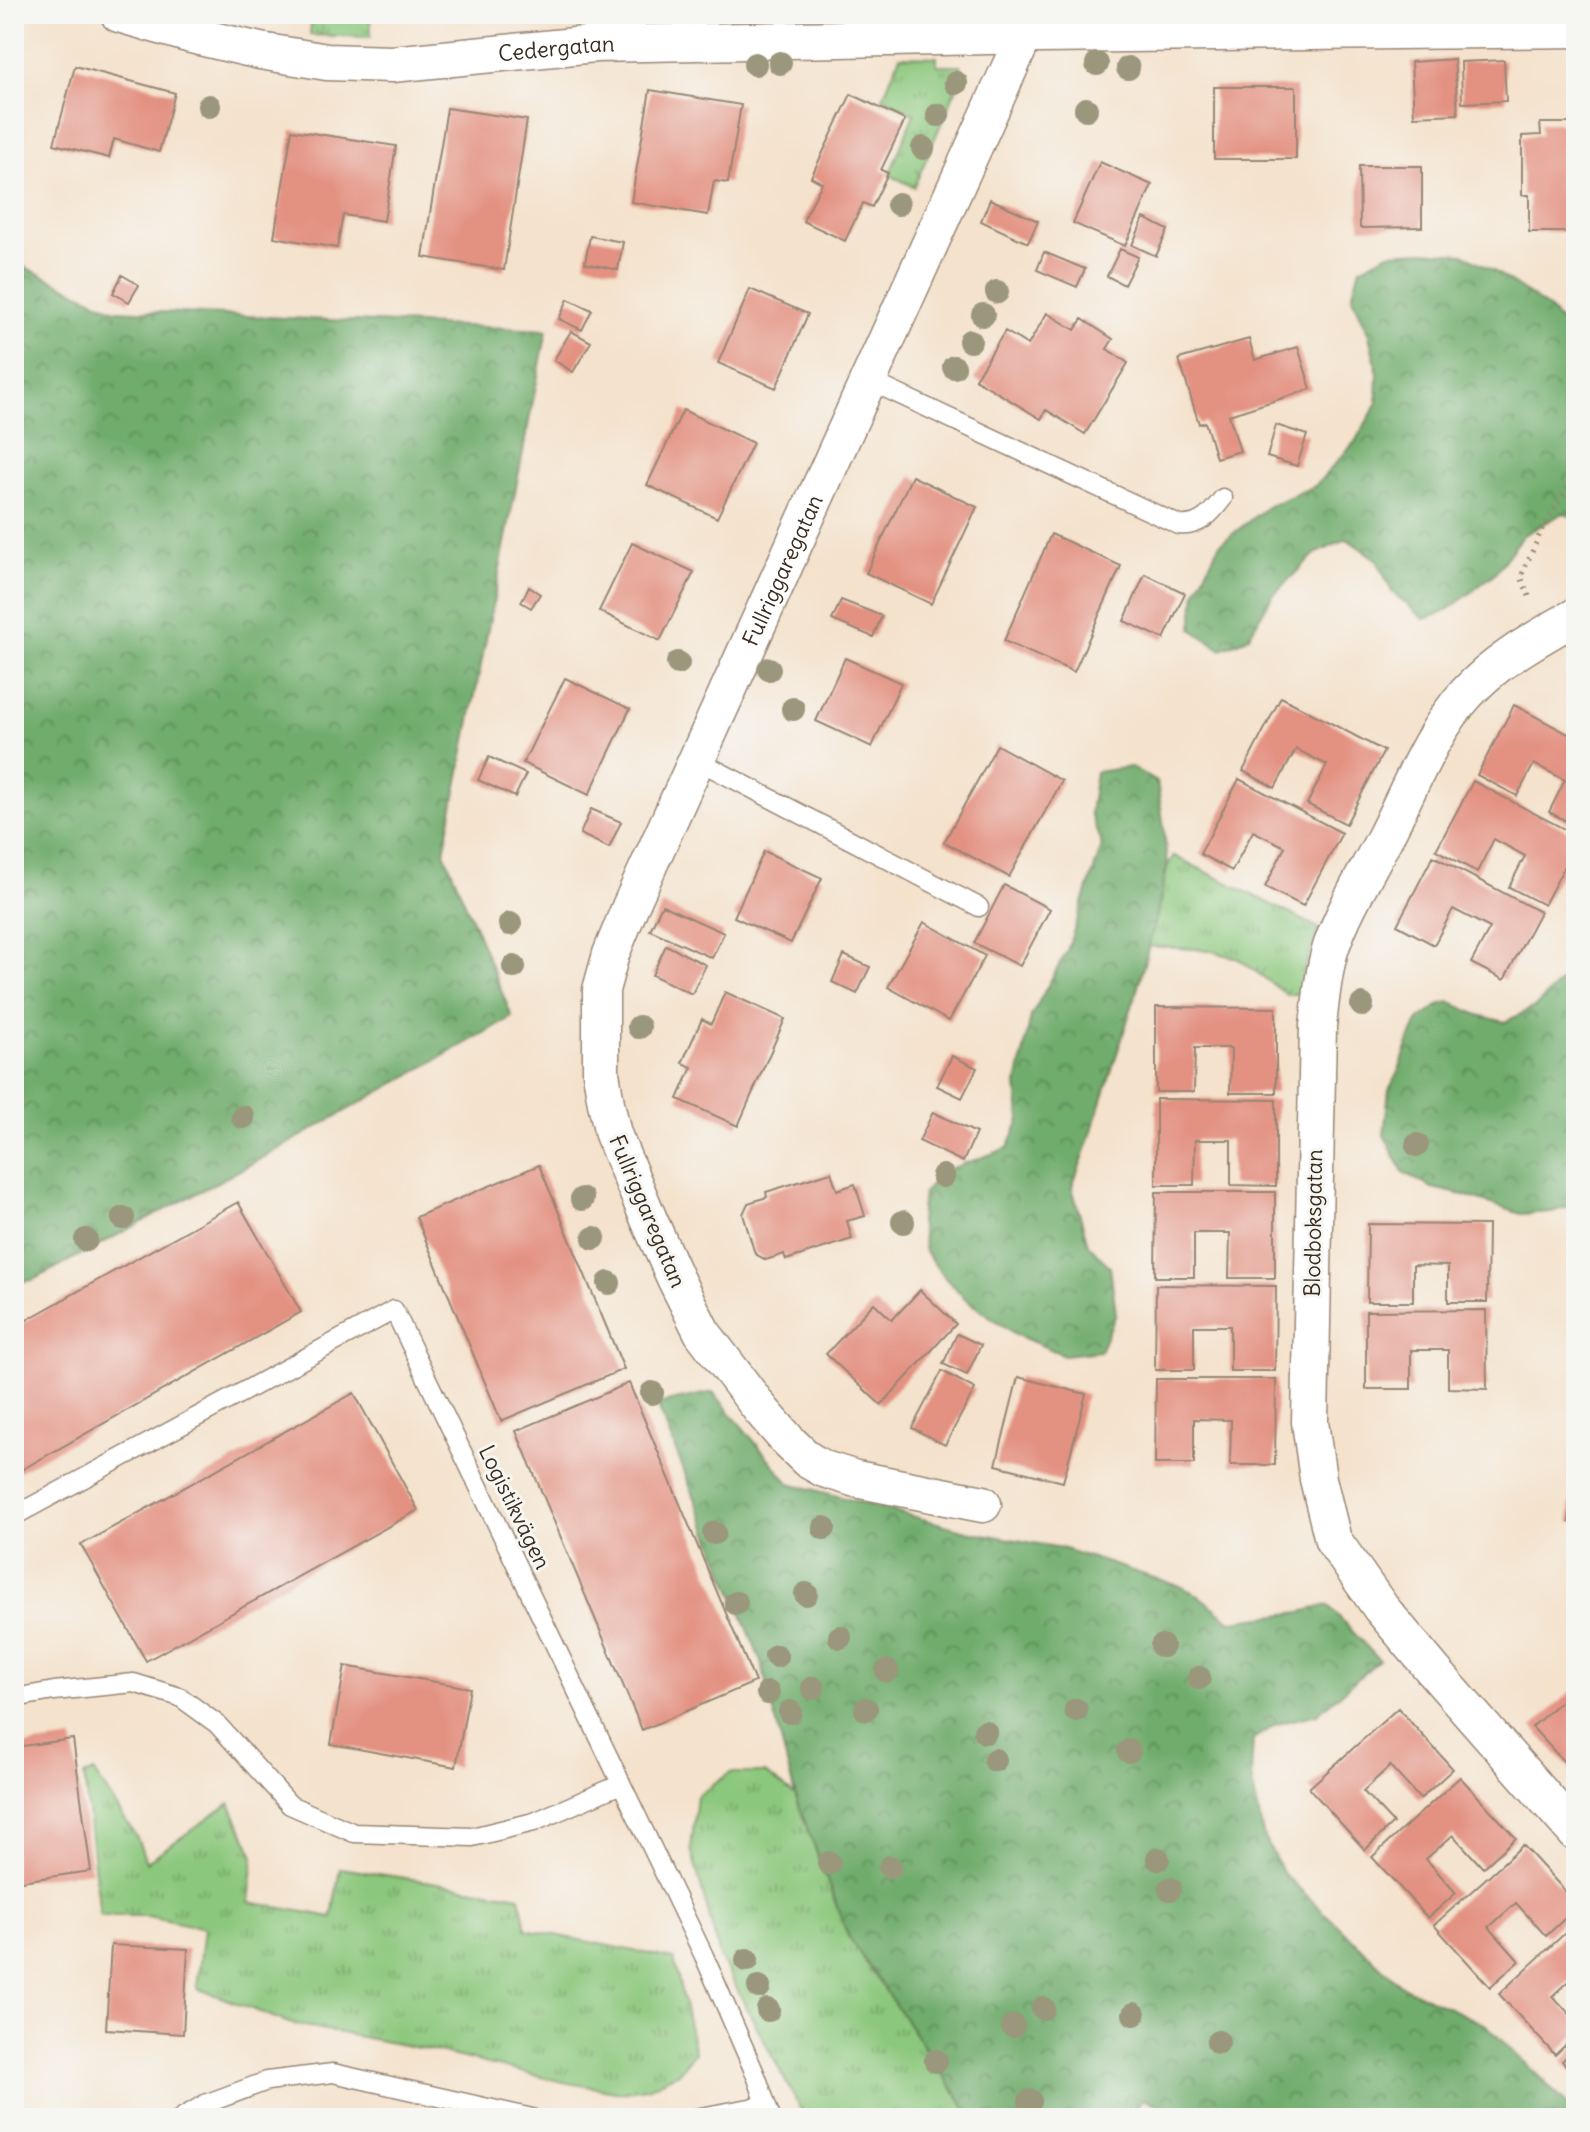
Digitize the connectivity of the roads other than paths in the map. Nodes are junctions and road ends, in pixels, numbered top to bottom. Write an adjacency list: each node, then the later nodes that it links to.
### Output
1 (119, 14): 3 (street, Cedergatan)
2 (1029, 25): 3 (street, Cedergatan); 4 (street, Cedergatan); 5 (street, Fullriggaregatan)
3 (597, 29)
4 (1576, 29)
5 (868, 380): 6 (lane); 8 (street, Fullriggaregatan)
6 (1223, 498)
7 (1561, 624): 14 (street, Blodboksgatan)
8 (697, 760): 9 (lane); 10 (street, Fullriggaregatan)
9 (979, 907)
10 (983, 1504)
11 (14, 1516): 13 (lane, Logistikvägen)
12 (14, 1698): 13 (lane)
13 (621, 1784): 15 (lane, Logistikvägen)
14 (1576, 1833)
15 (768, 2112): 18 (lane)
16 (181, 2118): 17 (lane)
17 (532, 2118)
18 (695, 2118)

